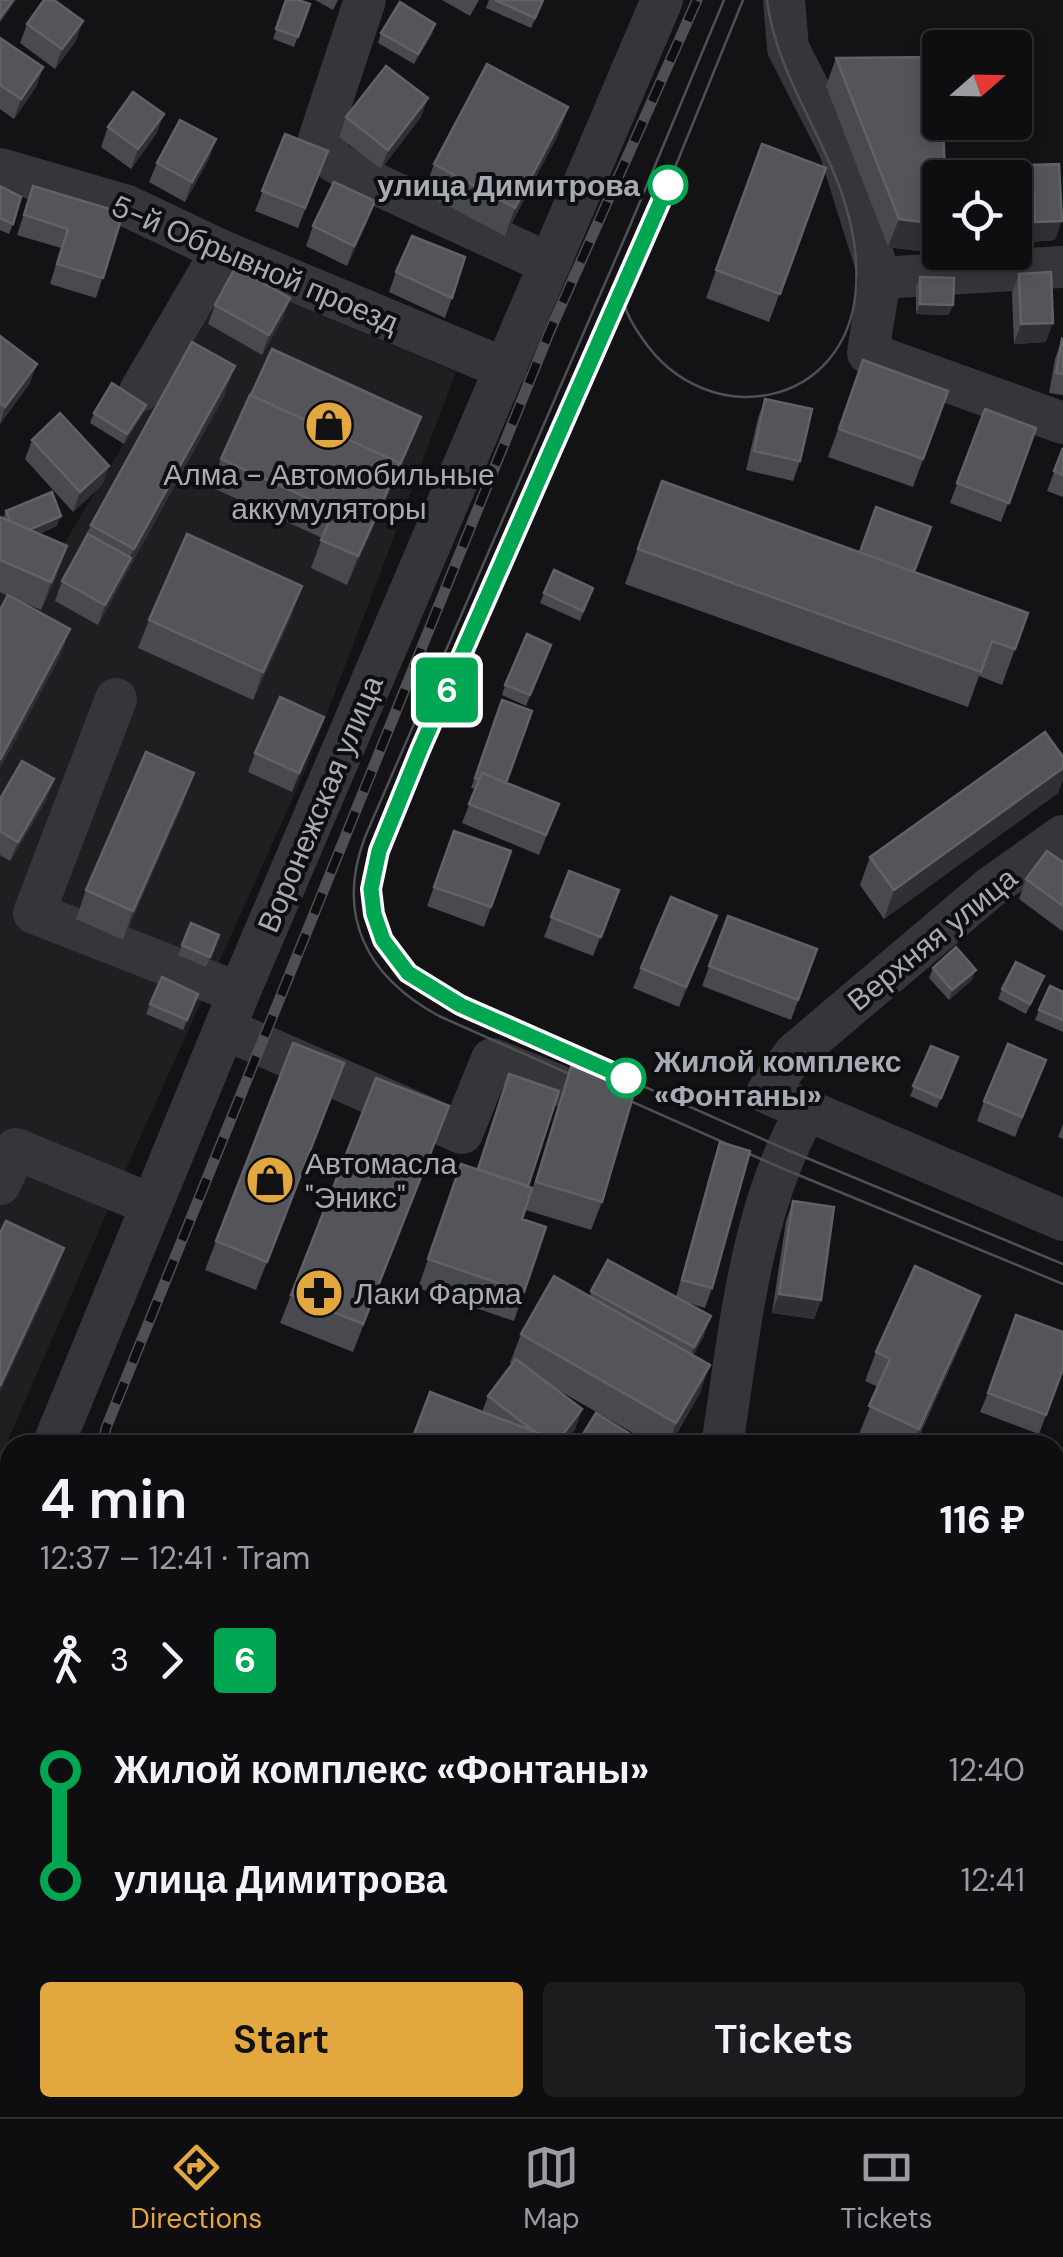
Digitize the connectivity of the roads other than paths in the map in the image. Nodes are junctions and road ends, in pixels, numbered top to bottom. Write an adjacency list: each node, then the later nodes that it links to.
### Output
1 (365, 0): 6 (street)
2 (662, 0): 6 (street, Воронежская улица)
3 (784, 0): 8 (street)
4 (0, 168): 5 (street, 5-й Обрывной проезд)
5 (222, 251): 9 (street, 5-й Обрывной проезд); 10 (street)
6 (550, 264): 9 (street, Воронежская улица)
7 (1063, 267): 8 (street)
8 (880, 278): 11 (street)
9 (506, 369): 14 (street, Воронежская улица)
10 (140, 391)
11 (1063, 422)
12 (116, 700): 14 (street)
13 (1063, 836): 16 (street, Верхняя улица)
14 (232, 1011): 15 (street); 18 (street, Воронежская улица)
15 (557, 1085)
16 (806, 1111): 19 (street); 21 (street)
17 (0, 1184): 18 (street)
18 (152, 1205): 20 (street, Воронежская улица)
19 (1063, 1220)
20 (57, 1435)
21 (724, 1435)

